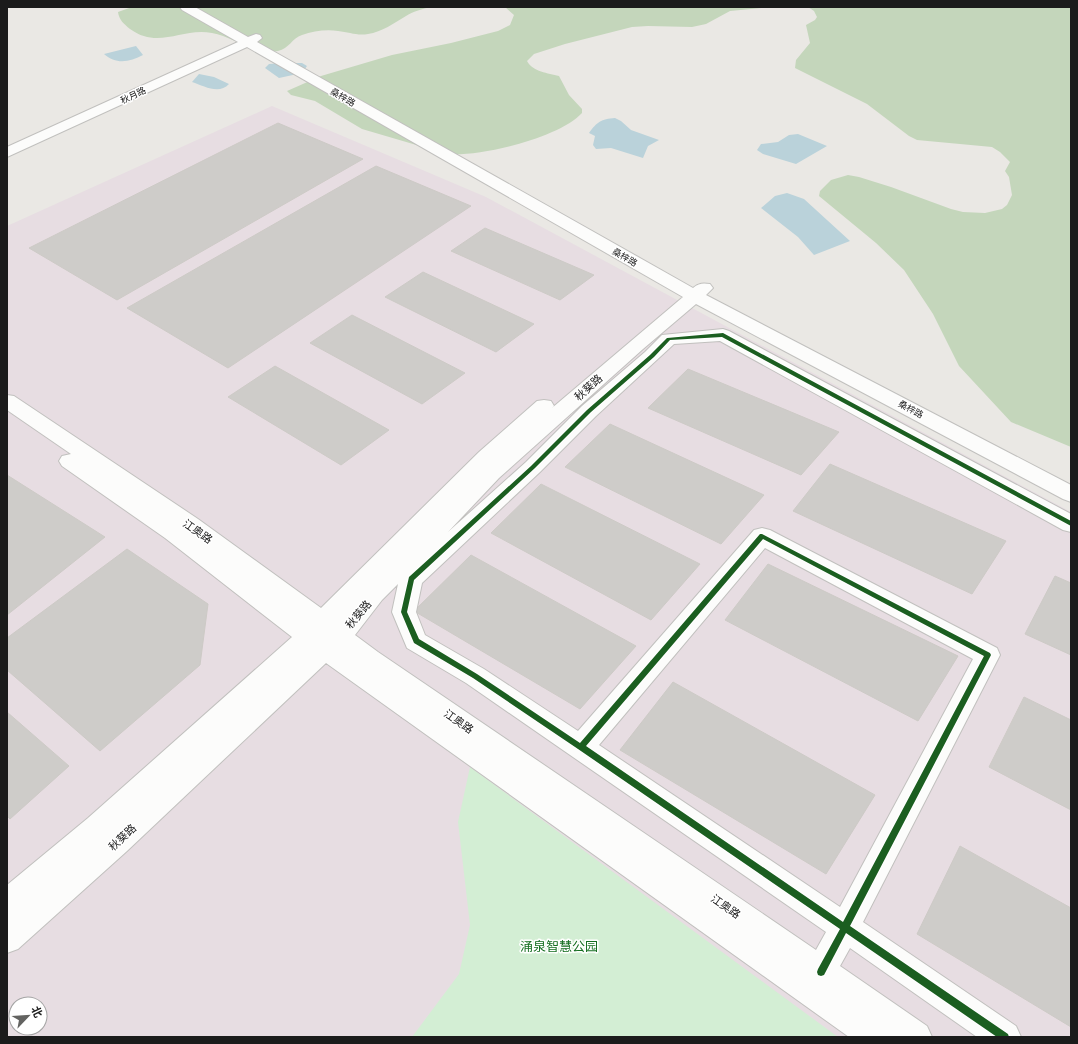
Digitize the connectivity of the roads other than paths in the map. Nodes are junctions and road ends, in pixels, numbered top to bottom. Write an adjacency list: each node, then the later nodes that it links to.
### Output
1 (186, 7): 3 (street, 桑梓路)
2 (206, 7): 3 (street, 桑梓路)
3 (249, 37): 4 (street, 秋月路); 5 (street, 秋月路); 6 (street, 桑梓路)
4 (7, 144)
5 (7, 153)
6 (692, 287): 9 (street, 桑梓路); 10 (street, 桑梓路); 12 (street, 秋葵路)
7 (7, 401): 12 (street, 江奥路)
8 (7, 418): 12 (street, 江奥路)
9 (1071, 478)
10 (1071, 494)
11 (1071, 524): 13 (street)
12 (324, 636): 14 (street, 秋葵路); 16 (street, 秋葵路); 17 (street, 江奥路); 18 (street, 江奥路)
13 (581, 747): 15 (street); 15 (street)
14 (7, 904)
15 (844, 928): 17 (street); 20 (street)
16 (7, 938)
17 (821, 972): 19 (street, 江奥路)
18 (876, 1037)
19 (916, 1037)
20 (1005, 1037)

